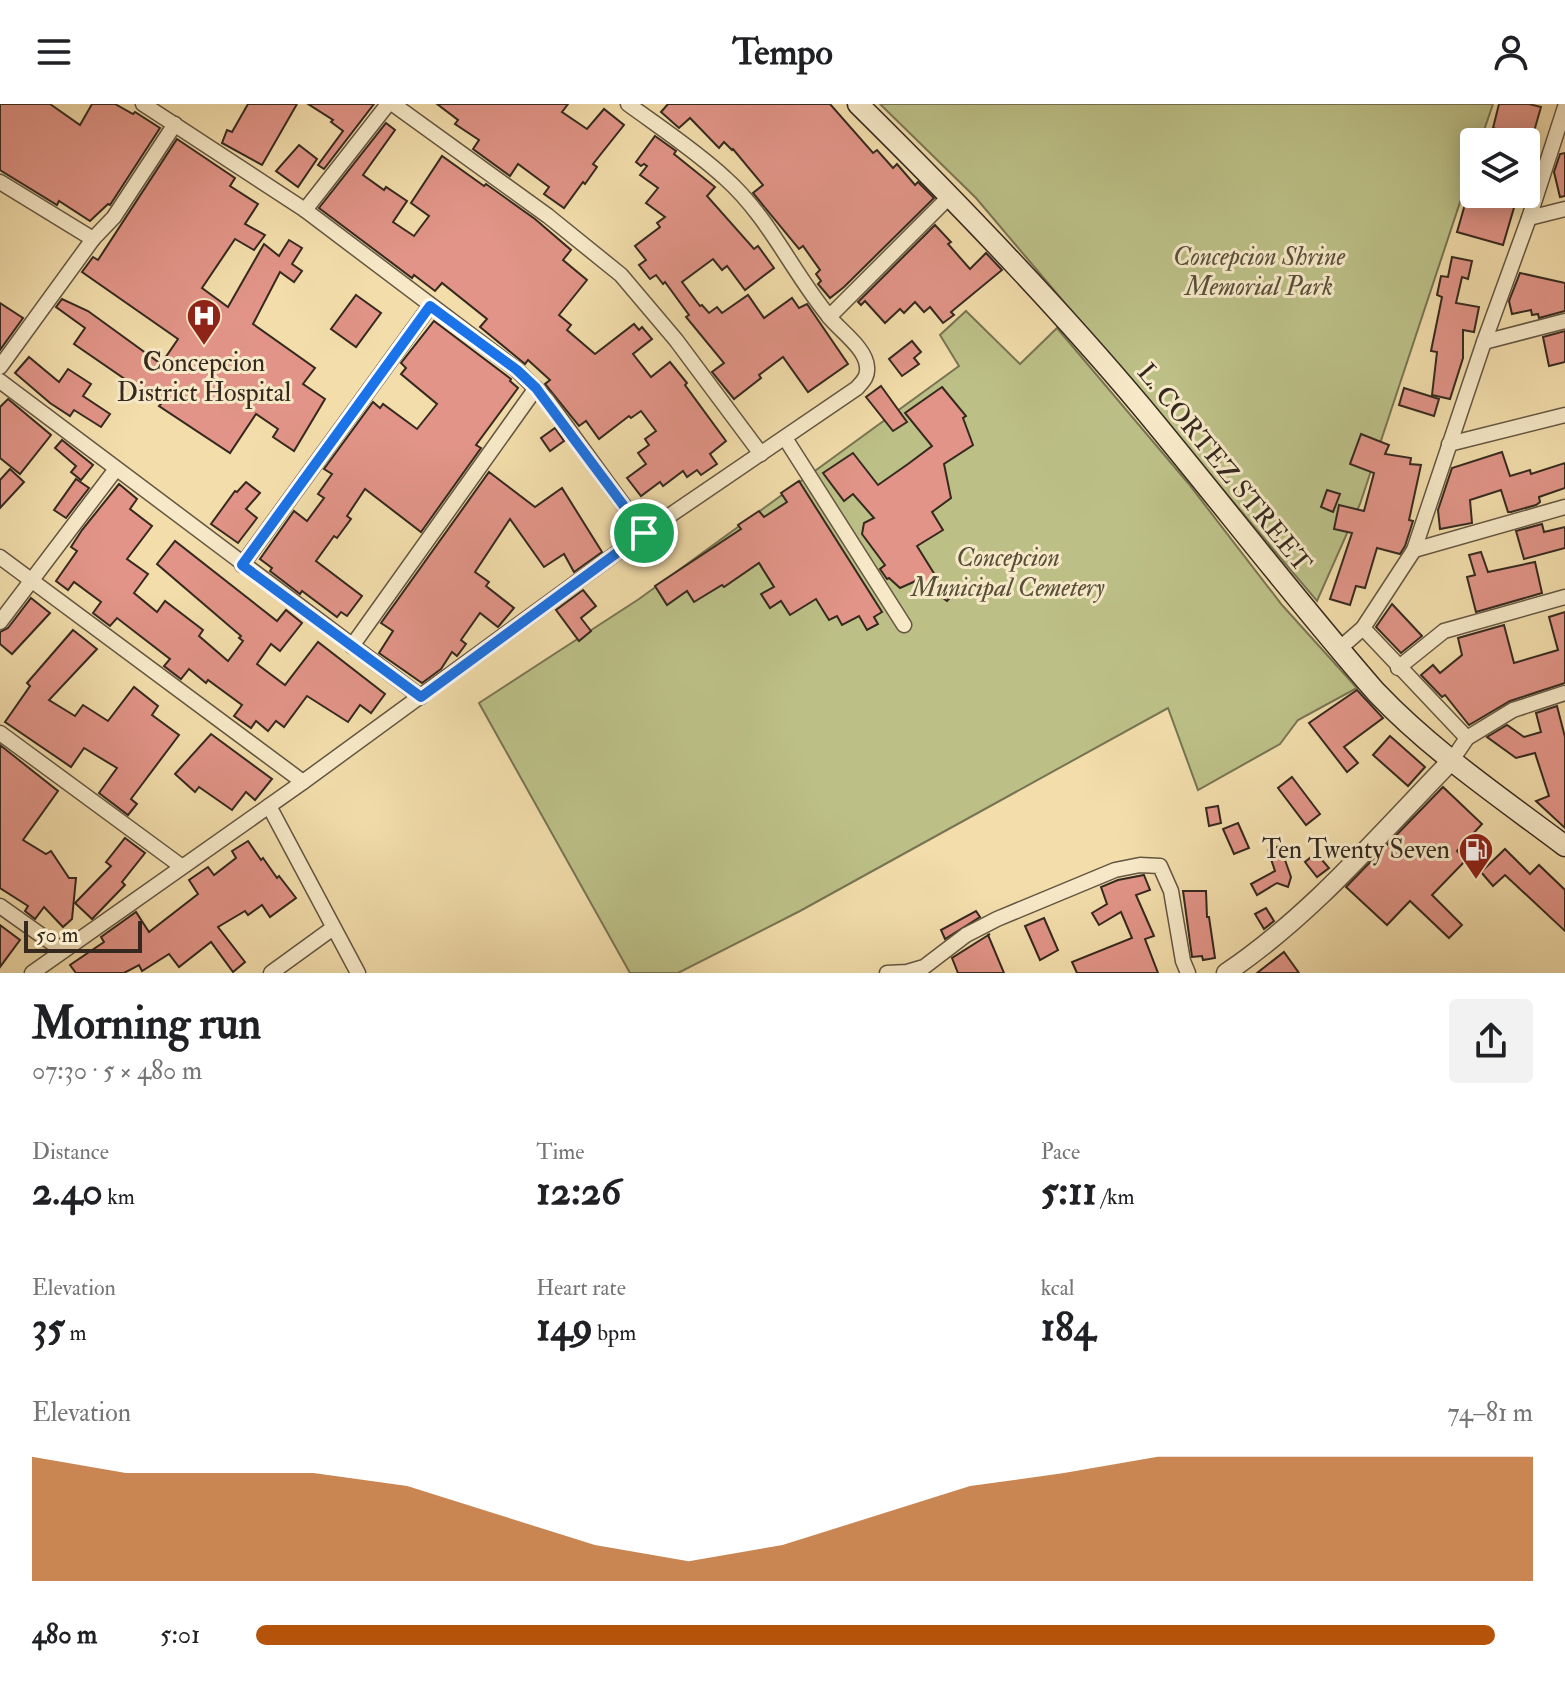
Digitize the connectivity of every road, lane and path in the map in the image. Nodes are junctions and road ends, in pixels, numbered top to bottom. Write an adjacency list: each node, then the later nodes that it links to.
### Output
1 (143, 104): 6 (street)
2 (390, 104): 10 (street); 23 (street)
3 (628, 104): 14 (street)
4 (858, 104): 8 (main road, L. CORTEZ STREET)
5 (1565, 108): 11 (street)
6 (175, 124): 10 (street); 12 (street)
7 (0, 182): 12 (street)
8 (951, 195): 14 (street); 36 (main road, L. CORTEZ STREET)
9 (1565, 209): 11 (street)
10 (305, 210): 13 (street)
11 (1529, 218): 16 (street)
12 (93, 239): 17 (street)
13 (430, 306): 19 (street); 29 (street)
14 (829, 317): 21 (street)
15 (1565, 321): 16 (street)
16 (1484, 342): 22 (street)
17 (0, 367)
18 (0, 381): 24 (street)
19 (536, 388): 26 (street); 35 (street)
20 (1565, 415): 22 (street)
21 (785, 438): 23 (street); 33 (street)
22 (1449, 444): 27 (street)
23 (761, 454): 26 (street)
24 (116, 469): 29 (street); 30 (street)
25 (1565, 507): 27 (street)
26 (644, 533): 39 (street)
27 (1414, 550): 34 (street)
28 (0, 557): 30 (street)
29 (242, 565): 35 (street)
30 (32, 581): 32 (street); 43 (street)
31 (1565, 597): 37 (street)
32 (0, 622)
33 (904, 625)
34 (1363, 628): 36 (street); 37 (street)
35 (352, 646): 39 (street)
36 (1339, 649): 42 (main road, L. CORTEZ STREET)
37 (1398, 668): 41 (street)
38 (1565, 693): 41 (street)
39 (421, 697): 43 (street)
40 (0, 733): 46 (street)
41 (1467, 738): 42 (street)
42 (1452, 760): 45 (main road, L. CORTEZ STREET); 55 (street)
43 (303, 782): 44 (street)
44 (269, 806): 46 (street); 48 (street)
45 (1565, 846)
46 (181, 866): 49 (street)
47 (0, 906): 49 (street)
48 (333, 928): 51 (street); 52 (street)
49 (62, 950): 50 (street)
50 (32, 973)
51 (271, 973)
52 (358, 973)
53 (887, 973): 54 (street)
54 (1188, 973)
55 (1226, 973)

